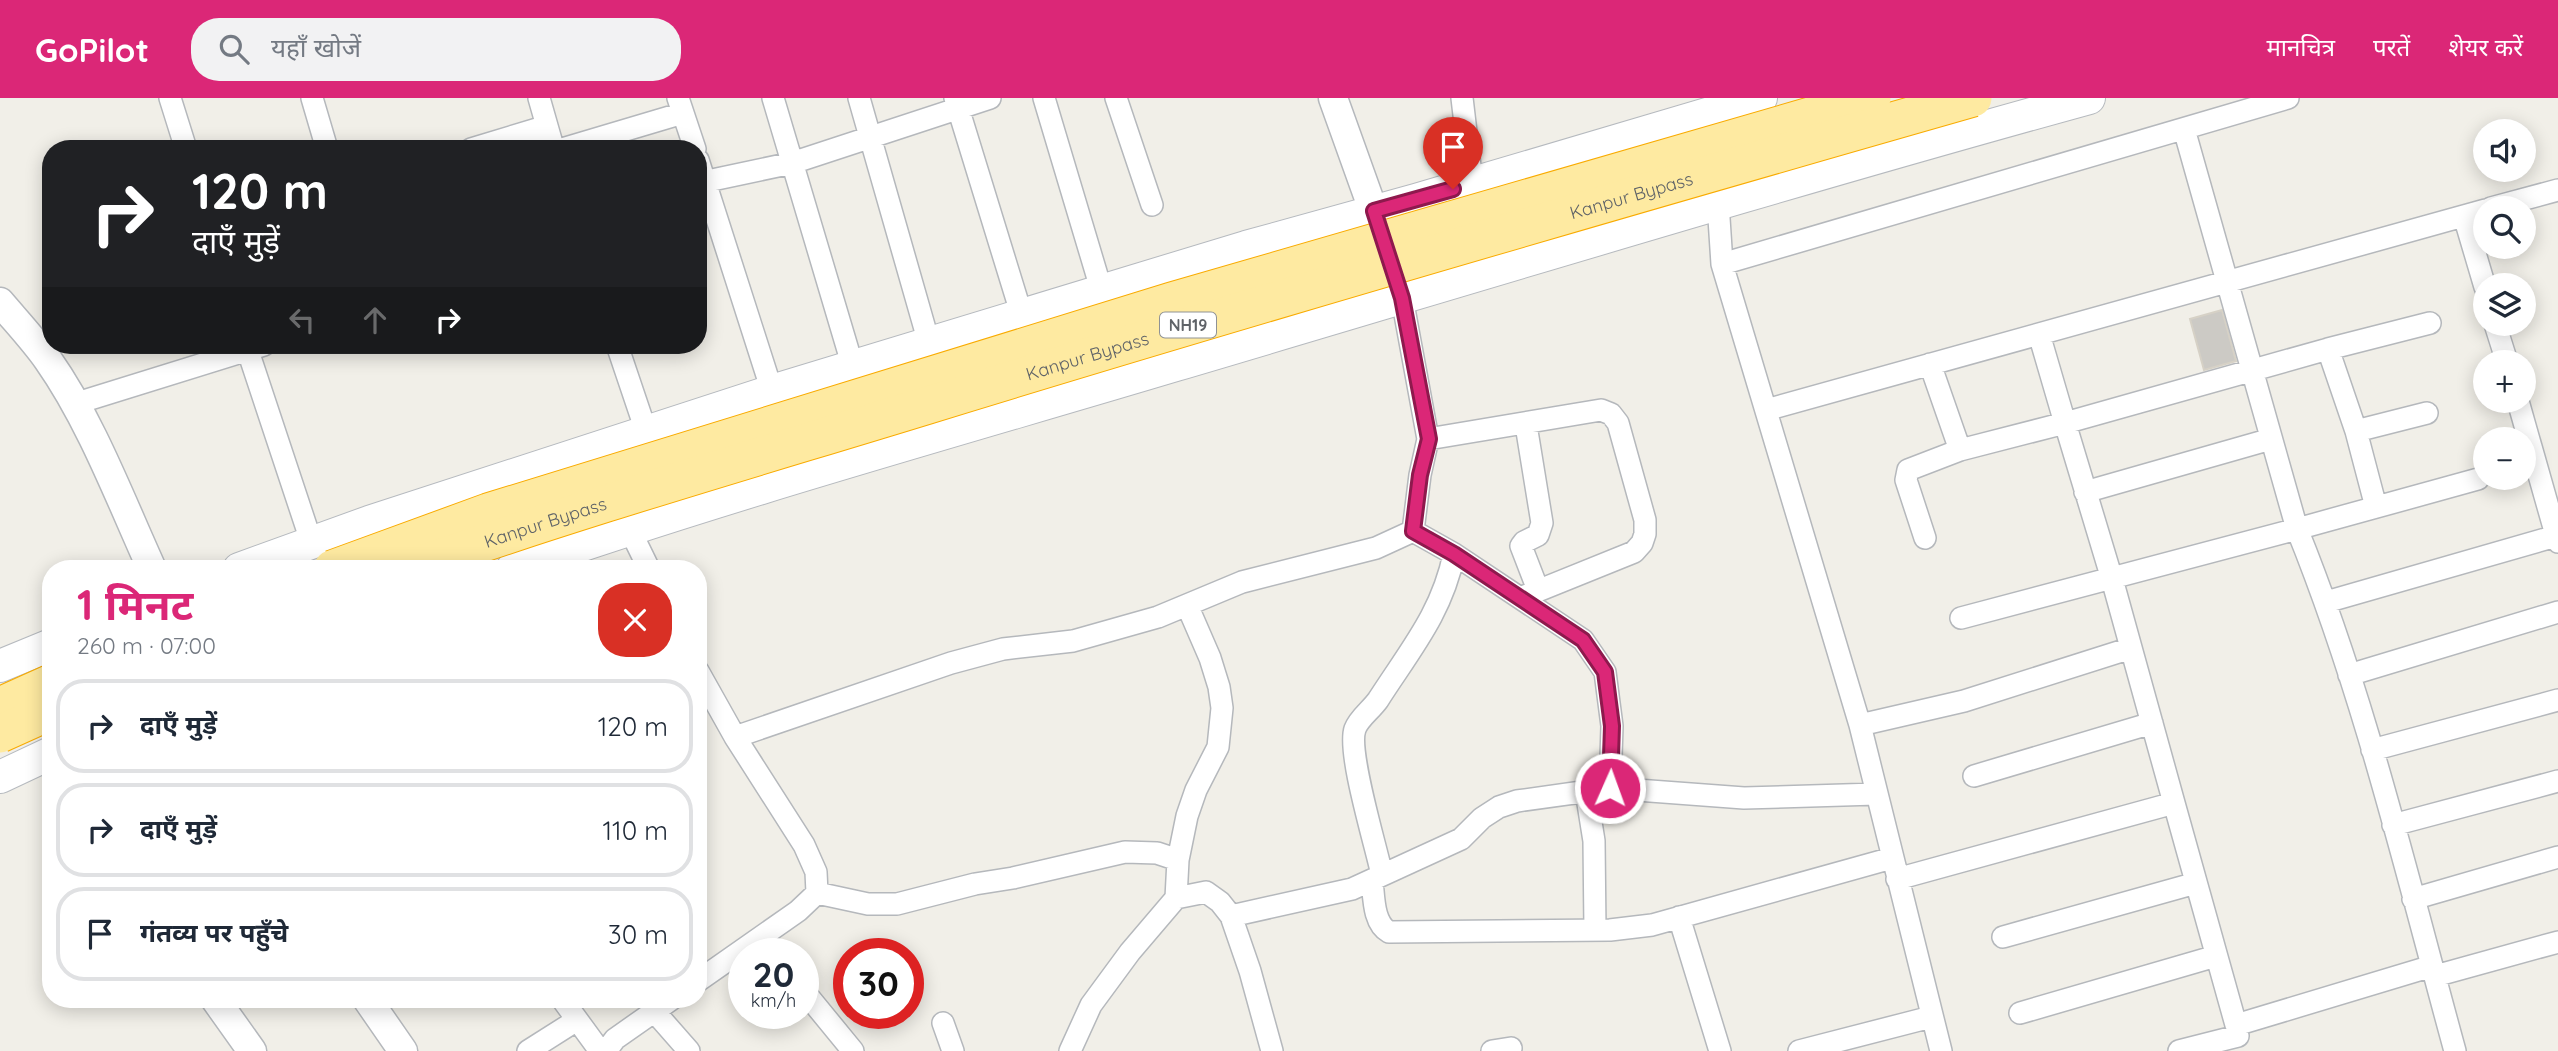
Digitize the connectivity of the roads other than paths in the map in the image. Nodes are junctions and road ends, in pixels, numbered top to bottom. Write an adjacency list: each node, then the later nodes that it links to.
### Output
1 (170, 98): 22 (street)
2 (312, 98): 23 (street)
3 (539, 98): 19 (street)
4 (773, 98): 28 (street)
5 (859, 98): 21 (street)
6 (990, 98): 16 (street)
7 (1044, 98): 40 (street)
8 (1116, 98): 35 (street)
9 (1333, 98): 36 (street)
10 (1462, 98): 30 (street)
11 (1760, 98): 17 (main road)
12 (1872, 98): 77 (highway, Kanpur Bypass / NH19, bridge)
13 (1973, 98): 80 (highway, Kanpur Bypass / NH19, bridge)
14 (2089, 98): 34 (main road)
15 (2288, 98): 20 (street)
16 (957, 103): 21 (street); 43 (street)
17 (1722, 103): 30 (main road)
18 (681, 106): 26 (street); 27 (street)
19 (547, 126): 24 (street); 25 (street)
20 (2183, 129): 38 (street); 39 (street)
21 (871, 138): 28 (street); 46 (street)
22 (183, 140)
23 (324, 140)
24 (501, 140)
25 (551, 140)
26 (587, 140)
27 (692, 140)
28 (792, 163): 29 (street); 54 (street)
29 (707, 181)
30 (1472, 183): 36 (main road)
31 (2558, 190): 32 (street)
32 (2536, 196)
33 (707, 197): 56 (street)
34 (1718, 204): 38 (street); 41 (main road)
35 (1152, 205)
36 (1374, 211): 40 (main road); 41 (street)
37 (2473, 214): 39 (street)
38 (1722, 264): 58 (street)
39 (2228, 281): 45 (street); 55 (street)
40 (1102, 292): 43 (main road)
41 (1402, 298): 65 (street); 72 (main road)
42 (0, 302): 48 (street)
43 (1022, 316): 46 (main road)
44 (2430, 323): 47 (street)
45 (2039, 334): 53 (street); 61 (street)
46 (929, 343): 54 (main road)
47 (2329, 349): 55 (street); 64 (street)
48 (42, 354)
49 (42, 354): 57 (street)
50 (227, 354): 57 (street)
51 (255, 354): 77 (street)
52 (620, 354): 63 (street)
53 (1930, 364): 58 (street); 67 (street)
54 (853, 367): 56 (main road)
55 (2253, 370): 61 (street); 66 (street)
56 (772, 391): 63 (main road)
57 (74, 404): 78 (street)
58 (1766, 410): 99 (street)
59 (2427, 413): 64 (street)
60 (2521, 413): 75 (street)
61 (2065, 423): 67 (street); 69 (street)
62 (1526, 425): 65 (street); 84 (street); 84 (street)
63 (646, 431): 77 (main road)
64 (2356, 431): 70 (street)
65 (1429, 439): 73 (street)
66 (2271, 439): 69 (street); 71 (street)
67 (1960, 450): 74 (street)
68 (2473, 480): 70 (street)
69 (2085, 492): 83 (street)
70 (2376, 507): 71 (street)
71 (2297, 529): 83 (street); 85 (street)
72 (630, 530): 81 (main road); 82 (street)
73 (1413, 531): 76 (street); 86 (street)
74 (1925, 538)
75 (2557, 539): 85 (street)
76 (1454, 554): 84 (street); 116 (street)
77 (322, 556): 79 (main road)
78 (148, 560)
79 (296, 560)
80 (435, 560)
81 (539, 560)
82 (645, 560)
83 (2112, 579): 88 (street); 89 (street)
84 (1529, 594): 108 (street)
85 (2326, 602): 92 (street)
86 (1187, 605): 101 (street); 114 (street)
87 (2558, 612): 92 (street)
88 (1961, 618)
89 (2131, 648): 98 (street); 99 (street)
90 (42, 649): 91 (main road)
91 (0, 665): 102 (street)
92 (2349, 675): 103 (street)
93 (42, 687): 96 (highway, bridge)
94 (707, 687): 101 (street)
95 (2558, 700): 103 (street)
96 (0, 706)
97 (42, 715): 100 (highway, bridge)
98 (2152, 723): 105 (street); 111 (street)
99 (1860, 724): 110 (street)
100 (0, 734)
101 (735, 737): 118 (street)
102 (42, 747)
103 (2372, 750): 112 (street)
104 (42, 761): 106 (main road)
105 (1974, 776)
106 (0, 777)
107 (2558, 781): 112 (street)
108 (1610, 788): 109 (street); 110 (street)
109 (1586, 791): 116 (street); 123 (street)
110 (1876, 794): 115 (street)
111 (2174, 803): 115 (street); 117 (street)
112 (2393, 825): 120 (street)
113 (2558, 857): 120 (street)
114 (1178, 860): 118 (street); 119 (street)
115 (1895, 869): 122 (street); 138 (street)
116 (1377, 877): 121 (street); 123 (street)
117 (2196, 883): 124 (street); 127 (street)
118 (817, 893): 125 (street)
119 (1176, 898): 121 (street); 150 (street)
120 (2413, 899): 129 (street)
121 (1231, 915): 151 (street)
122 (1679, 917): 123 (street); 152 (street)
123 (1595, 930)
124 (2003, 937)
125 (775, 938)
126 (2558, 942): 129 (street)
127 (2216, 956): 137 (street); 141 (street)
128 (728, 966): 130 (street)
129 (2433, 971): 141 (street); 156 (street)
130 (707, 976)
131 (221, 1008): 142 (street)
132 (373, 1008): 143 (street)
133 (568, 1008): 139 (street)
134 (659, 1008): 146 (street)
135 (665, 1008): 147 (street)
136 (819, 1010): 148 (street)
137 (2020, 1013)
138 (1931, 1017): 153 (street); 154 (street)
139 (577, 1020): 144 (street); 145 (street)
140 (943, 1023): 149 (street)
141 (2239, 1037): 155 (street)
142 (252, 1051)
143 (403, 1051)
144 (528, 1051)
145 (600, 1051)
146 (606, 1051)
147 (689, 1051)
148 (853, 1051)
149 (953, 1051)
150 (1070, 1051)
151 (1272, 1051)
152 (1720, 1051)
153 (1799, 1051)
154 (1941, 1051)
155 (2179, 1051)
156 (2455, 1051)

